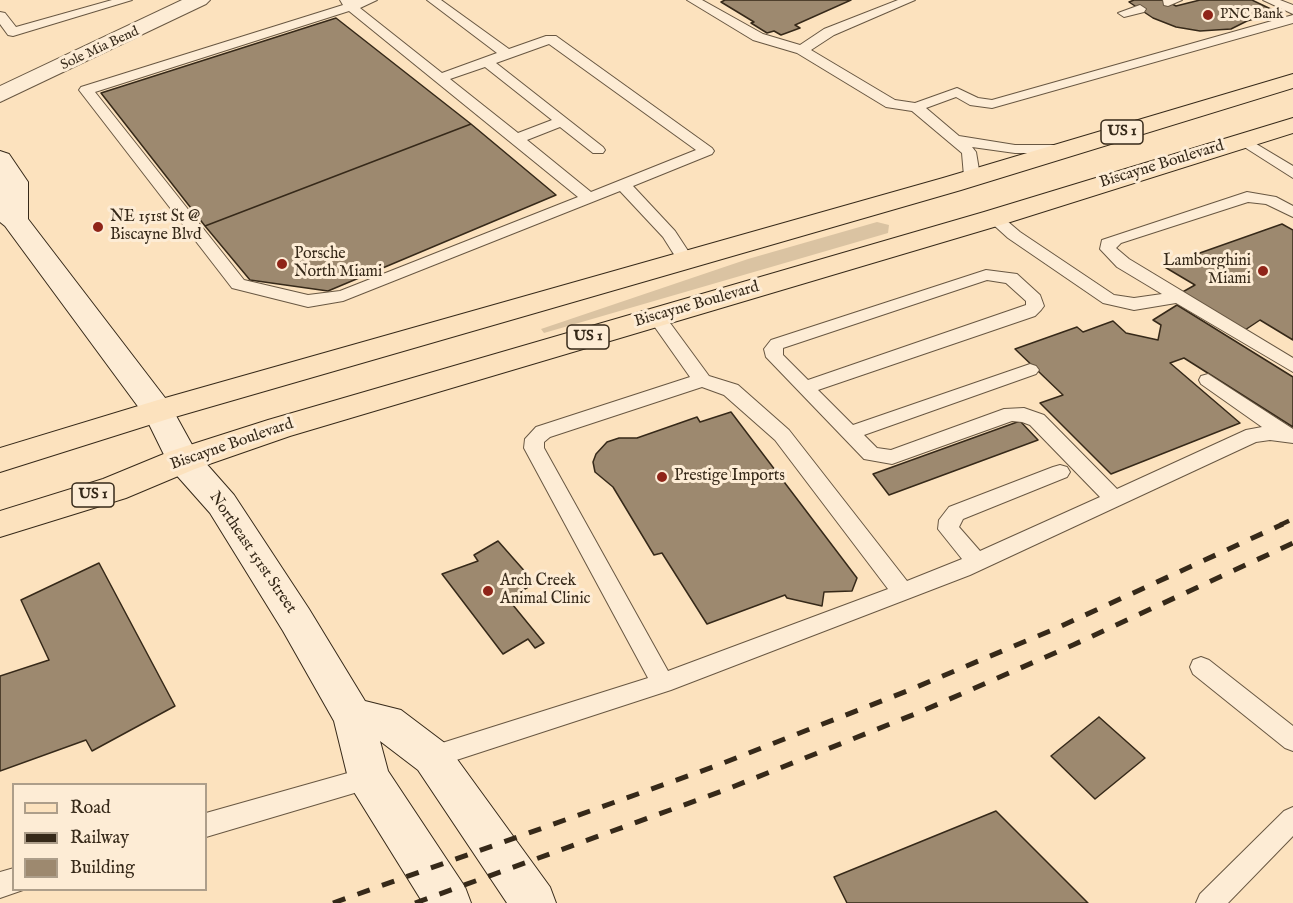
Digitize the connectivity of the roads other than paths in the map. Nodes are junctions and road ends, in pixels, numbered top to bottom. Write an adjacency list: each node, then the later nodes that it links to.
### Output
1 (126, 0): 12 (lane)
2 (199, 0): 19 (street, Sole Mia Bend)
3 (371, 0): 8 (lane)
4 (433, 0): 15 (lane)
5 (693, 0): 14 (lane)
6 (909, 0): 14 (lane)
7 (1269, 0): 10 (lane)
8 (348, 3): 17 (lane); 32 (lane)
9 (1140, 9): 11 (lane)
10 (1293, 10)
11 (1124, 13)
12 (0, 16)
13 (1293, 20): 20 (lane)
14 (802, 50): 20 (lane)
15 (507, 54): 16 (lane); 31 (lane)
16 (487, 62): 17 (lane); 21 (lane)
17 (440, 78): 23 (lane)
18 (1293, 81): 26 (main road, US 1)
19 (0, 95)
20 (916, 107): 24 (lane)
21 (563, 122): 23 (lane); 27 (lane)
22 (1293, 124): 25 (main road, Biscayne Boulevard / US 1)
23 (517, 139): 32 (lane)
24 (956, 140): 26 (lane); 30 (lane)
25 (1243, 140): 29 (lane); 35 (main road, Biscayne Boulevard / US 1)
26 (1065, 149): 30 (main road, US 1)
27 (598, 150)
28 (0, 159): 34 (street, Northeast 151st Street)
29 (1293, 173)
30 (962, 180): 35 (main road); 36 (main road, US 1)
31 (624, 186): 32 (lane); 36 (lane)
32 (591, 199)
33 (1293, 212): 37 (lane)
34 (8, 215): 44 (street, Northeast 151st Street)
35 (994, 218): 37 (lane); 38 (main road, Biscayne Boulevard / US 1)
36 (686, 260): 44 (main road, US 1)
37 (1179, 297): 39 (lane)
38 (657, 316): 41 (lane); 48 (main road, Biscayne Boulevard / US 1)
39 (1293, 366)
40 (1030, 370): 45 (lane)
41 (702, 380): 53 (lane); 55 (lane)
42 (1208, 380): 46 (lane)
43 (805, 388): 43 (lane); 45 (lane)
44 (158, 411): 47 (main road, US 1); 48 (street, Northeast 151st Street)
45 (850, 433): 50 (lane)
46 (1290, 436): 50 (lane)
47 (0, 460)
48 (183, 460): 51 (main road, Biscayne Boulevard / US 1); 56 (street, Northeast 151st Street)
49 (1060, 472): 52 (lane)
50 (1114, 499): 52 (lane)
51 (0, 524)
52 (977, 562): 53 (lane)
53 (903, 592): 55 (lane)
54 (1201, 667): 57 (lane)
55 (663, 682): 58 (lane)
56 (353, 717): 58 (street); 59 (street, Northeast 151st Street)
57 (1293, 740)
58 (432, 757): 63 (street)
59 (369, 778): 61 (lane); 62 (street, Northeast 151st Street)
60 (1293, 819): 64 (lane)
61 (207, 825)
62 (449, 903)
63 (534, 903)
64 (1209, 903)

